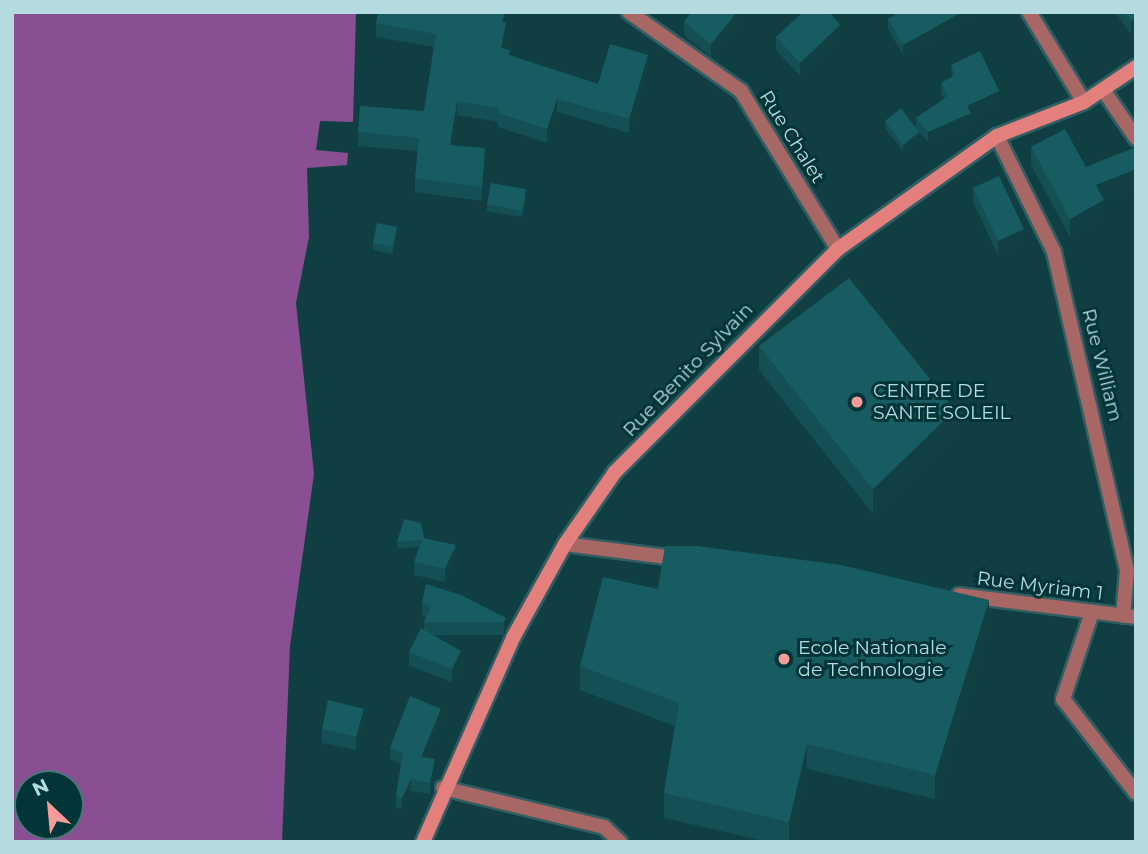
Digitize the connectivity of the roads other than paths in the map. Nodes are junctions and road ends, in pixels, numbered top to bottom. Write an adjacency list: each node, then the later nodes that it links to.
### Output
1 (629, 12): 8 (street, Rue Chalet)
2 (1029, 12): 5 (street)
3 (1136, 67): 4 (main road, Rue Benito Sylvain)
4 (1104, 91): 5 (main road, Rue Benito Sylvain); 7 (street)
5 (1084, 102): 6 (main road, Rue Benito Sylvain)
6 (997, 136): 8 (main road, Rue Benito Sylvain); 13 (street, Rue William)
7 (1136, 138)
8 (838, 249): 9 (main road, Rue Benito Sylvain)
9 (565, 544): 10 (street); 14 (main road, Rue Benito Sylvain)
10 (704, 562)
11 (939, 592): 12 (street, Rue Myriam 1)
12 (1092, 612): 13 (street, Rue Myriam 1); 15 (street)
13 (1130, 616)
14 (443, 788): 16 (main road, Rue Benito Sylvain); 17 (street)
15 (1136, 793)
16 (423, 842)
17 (620, 842)

